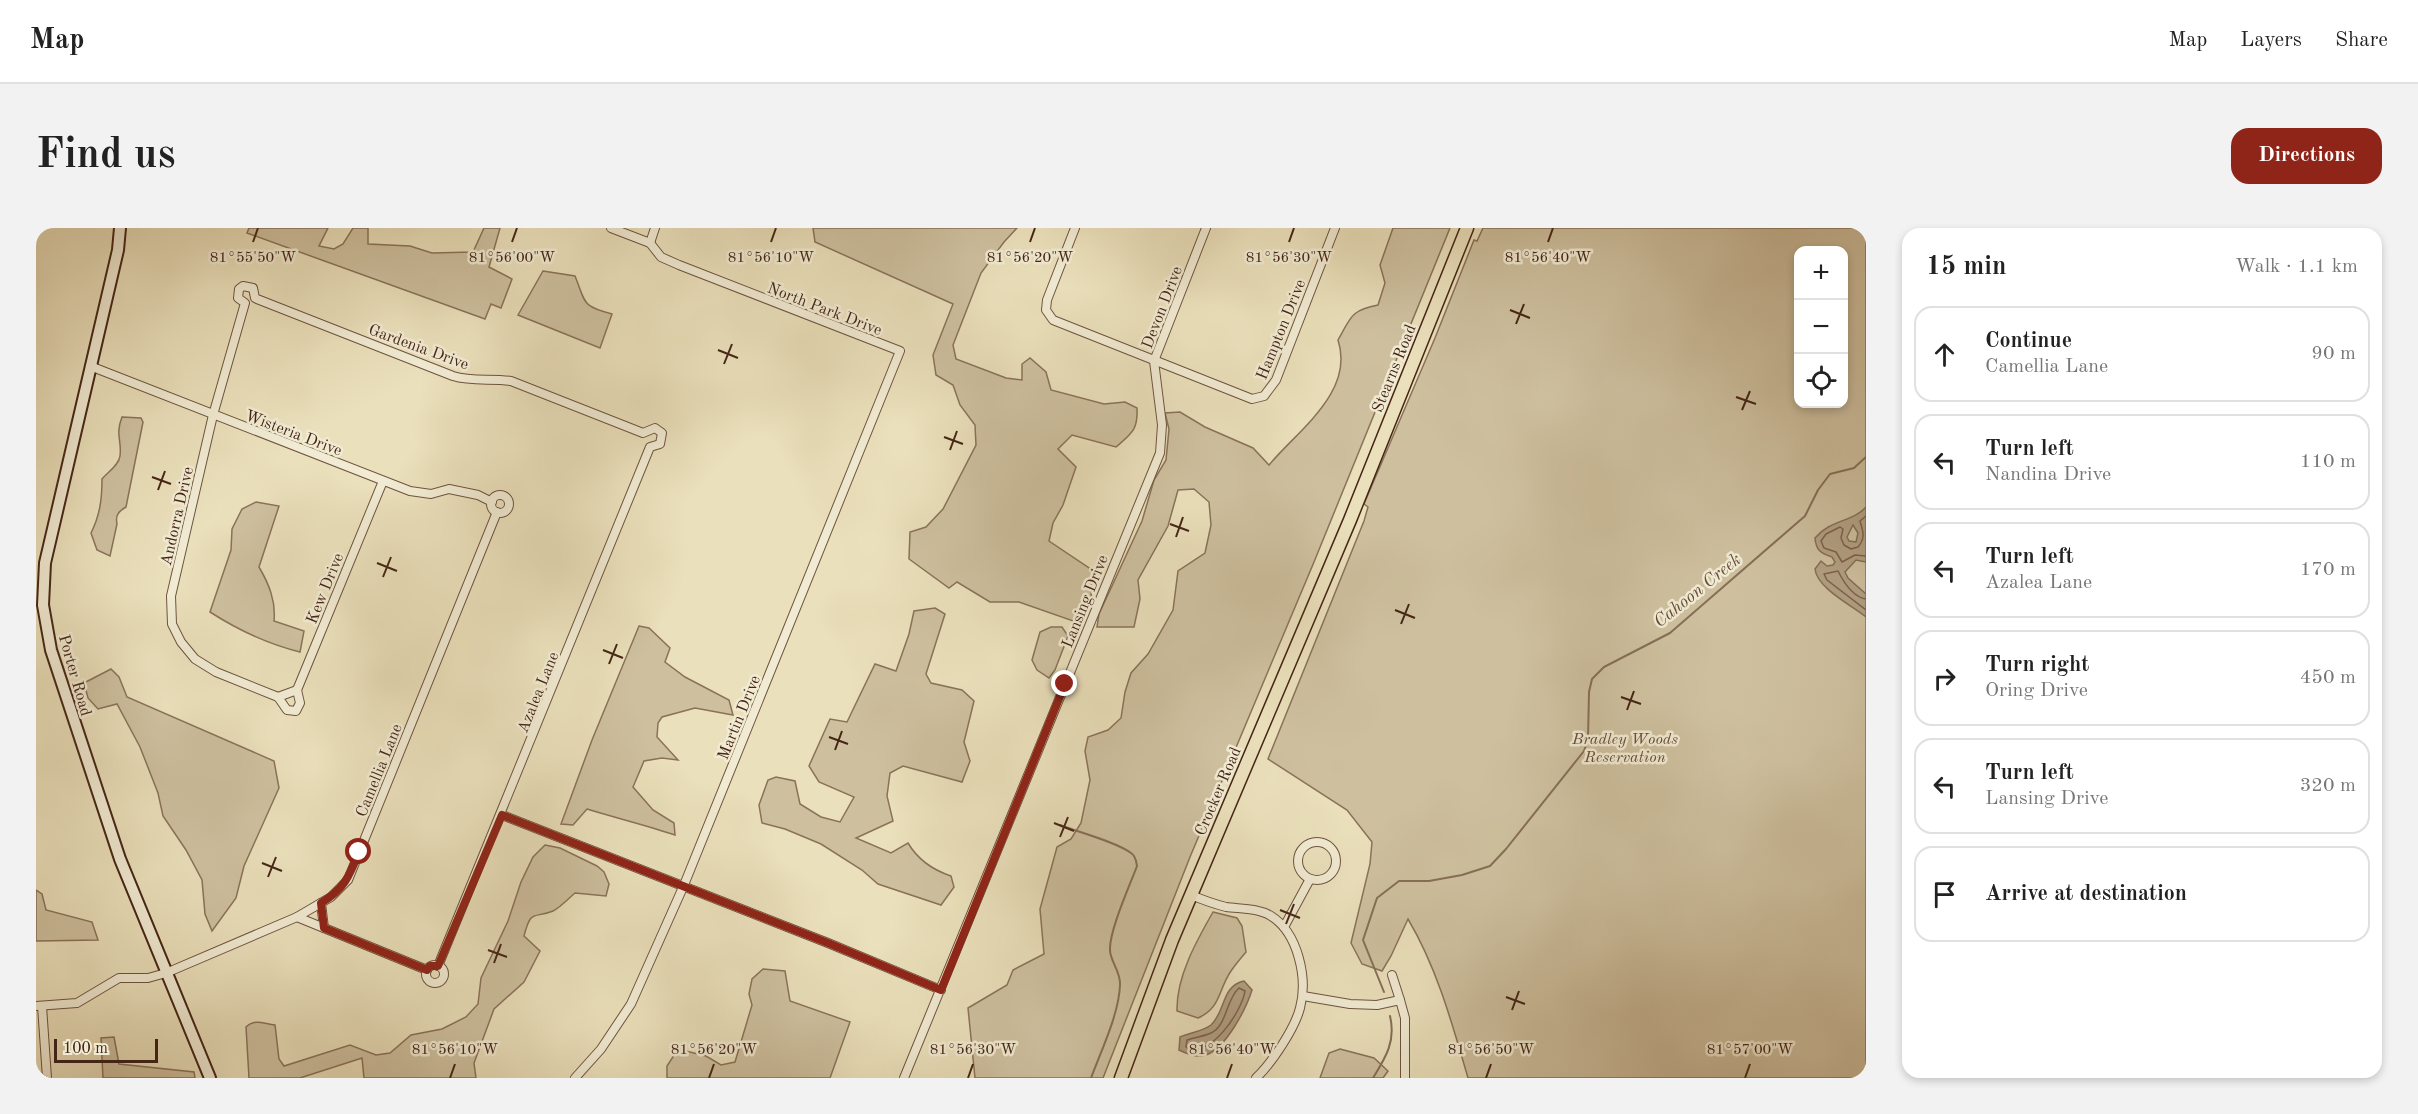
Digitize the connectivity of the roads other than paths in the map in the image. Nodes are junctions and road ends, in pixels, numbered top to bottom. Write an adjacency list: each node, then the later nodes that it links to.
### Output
1 (120, 228): 13 (main road, Porter Road)
2 (611, 228): 8 (street, North Park Drive)
3 (655, 228): 8 (street)
4 (1075, 228): 12 (street, Hampton Drive)
5 (1206, 228): 12 (street, Devon Drive)
6 (1335, 228): 12 (street, Hampton Drive)
7 (1467, 228): 21 (main road, Stearns Road)
8 (650, 243): 11 (street, North Park Drive)
9 (255, 298): 10 (street); 10 (street, Gardenia Drive); 15 (street, Gardenia Drive)
10 (245, 303): 14 (street, Andorra Drive)
11 (900, 351): 27 (street, Martin Drive)
12 (1154, 361): 37 (street, Lansing Drive)
13 (90, 366): 14 (street, Wisteria Drive); 35 (main road, Porter Road)
14 (213, 415): 18 (street, Wisteria Drive); 23 (street, Andorra Drive)
15 (643, 433): 16 (street, Gardenia Drive); 17 (street)
16 (662, 434): 17 (street, Azalea Lane)
17 (650, 447): 25 (street, Azalea Lane)
18 (383, 481): 19 (street, Wisteria Drive); 22 (street, Kew Drive)
19 (492, 502): 20 (street); 20 (street)
20 (497, 512): 29 (street, Camellia Lane)
21 (1350, 520): 28 (main road, Crocker Road)
22 (297, 690): 23 (street); 24 (street, Kew Drive)
23 (278, 697): 24 (street, Andorra Drive)
24 (299, 707)
25 (502, 815): 27 (street); 33 (street, Azalea Lane)
26 (1310, 879): 26 (street); 31 (street)
27 (684, 885): 37 (street); 43 (street, Martin Drive)
28 (1191, 895): 31 (street); 45 (main road, Crocker Road)
29 (321, 903): 30 (street, Camellia Lane); 32 (street)
30 (297, 917): 32 (street); 35 (street, Camellia Lane)
31 (1284, 927): 38 (street)
32 (324, 928): 34 (street)
33 (438, 966): 34 (street); 34 (street)
34 (427, 970)
35 (166, 973): 40 (street, Camellia Lane); 42 (main road, Porter Road)
36 (1392, 975): 39 (street)
37 (941, 990): 44 (street, Lansing Drive)
38 (1303, 996): 39 (street); 46 (street)
39 (1400, 1000): 47 (street)
40 (39, 1006): 41 (street)
41 (47, 1078)
42 (210, 1078)
43 (575, 1078)
44 (904, 1078)
45 (1121, 1078)
46 (1256, 1078)
47 (1405, 1078)

